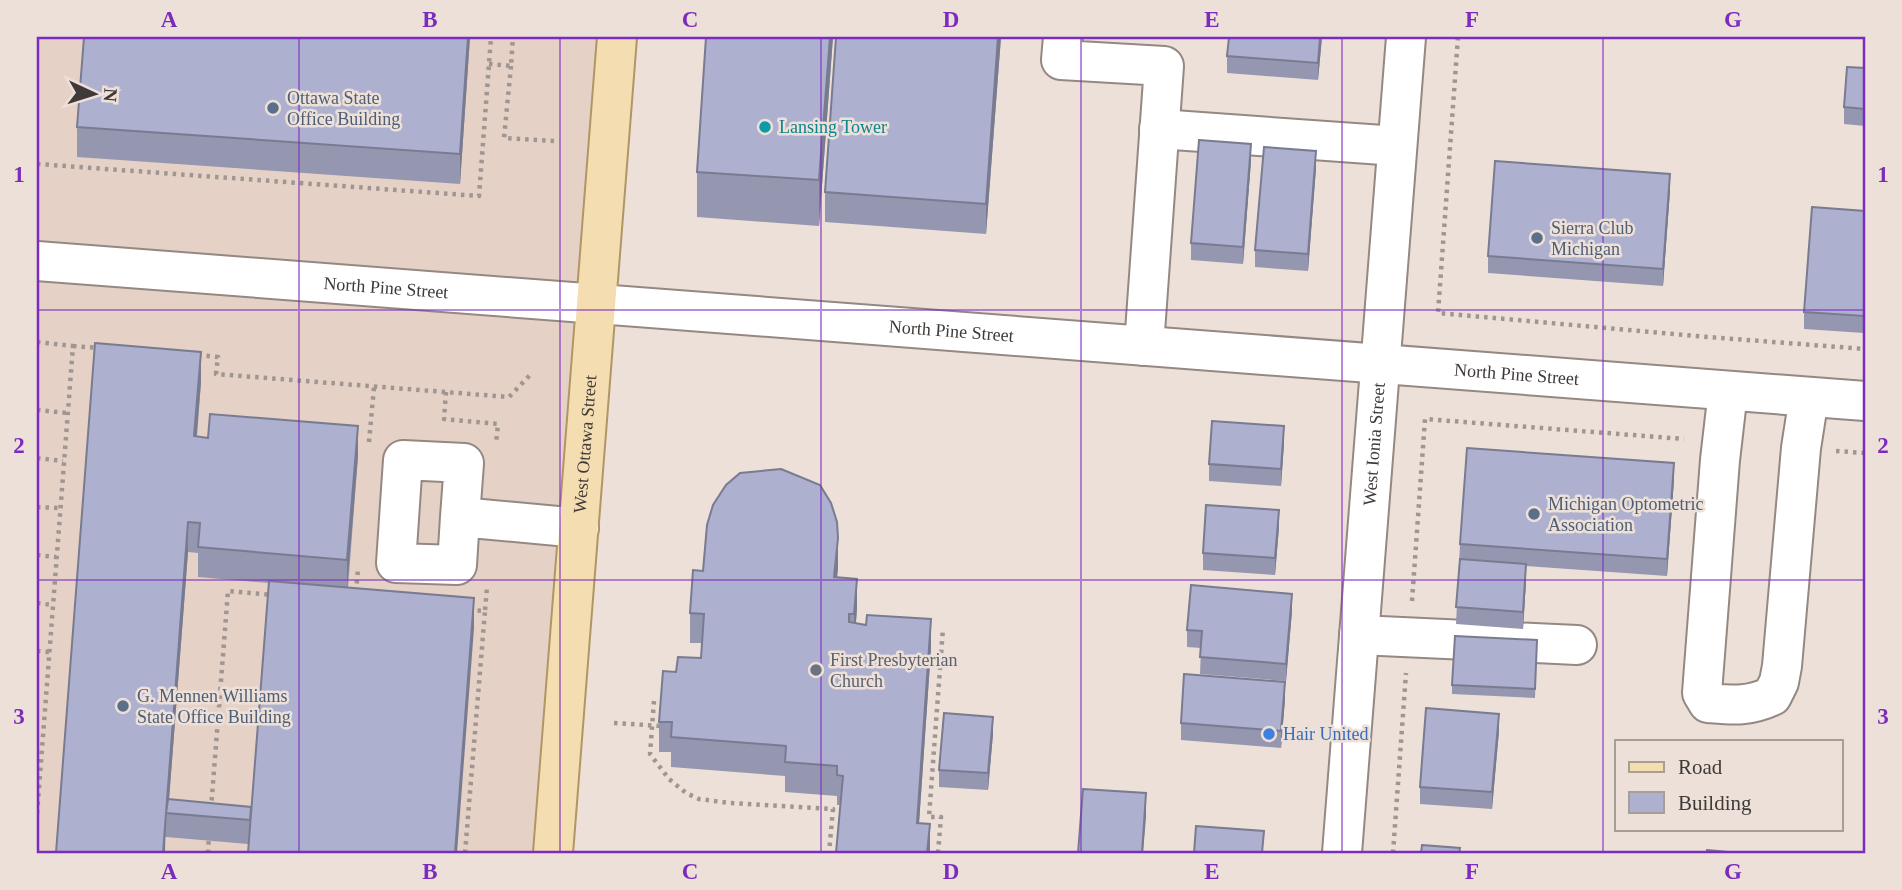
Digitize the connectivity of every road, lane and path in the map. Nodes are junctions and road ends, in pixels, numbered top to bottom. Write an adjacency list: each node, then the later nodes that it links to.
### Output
1 (491, 37): 7 (path)
2 (513, 37): 8 (path)
3 (617, 37): 14 (main road, West Ottawa Street)
4 (1063, 37): 9 (street)
5 (1406, 37): 11 (street, West Ionia Street)
6 (1458, 37): 19 (path)
7 (489, 64): 8 (path); 12 (path)
8 (511, 66): 10 (path)
9 (1159, 129): 11 (street); 17 (street)
10 (554, 141)
11 (1397, 146): 21 (street, West Ionia Street)
12 (37, 164)
13 (37, 261): 14 (street, North Pine Street)
14 (596, 304): 17 (street, North Pine Street); 36 (main road, West Ottawa Street)
15 (37, 342): 16 (path)
16 (72, 346): 18 (path); 27 (path)
17 (1144, 346): 21 (street, North Pine Street)
18 (112, 349)
19 (1865, 349)
20 (191, 355): 22 (path)
21 (1379, 364): 23 (street, North Pine Street); 44 (street, West Ionia Street)
22 (531, 374)
23 (1728, 391): 24 (street, North Pine Street); 28 (street)
24 (1809, 397): 25 (street, North Pine Street); 29 (street)
25 (1865, 401)
26 (37, 410): 27 (path)
27 (67, 413): 32 (path)
28 (1723, 442): 29 (street); 45 (path)
29 (1801, 449): 30 (path)
30 (1865, 453)
31 (37, 458): 32 (path)
32 (63, 461): 34 (path)
33 (37, 507): 34 (path)
34 (59, 508): 38 (path)
35 (460, 517): 36 (street)
36 (579, 528): 64 (main road, West Ottawa Street)
37 (37, 555): 38 (path)
38 (56, 557): 41 (path)
39 (279, 596): 60 (path)
40 (37, 603): 41 (path)
41 (52, 605): 48 (path)
42 (485, 611): 63 (path)
43 (943, 628): 66 (path)
44 (1359, 635): 45 (street); 67 (street, West Ionia Street)
45 (1409, 637): 46 (street); 68 (path)
46 (1577, 645)
47 (37, 651): 48 (path)
48 (49, 652): 50 (path)
49 (37, 699): 50 (path)
50 (45, 700): 55 (path)
51 (654, 701): 53 (path)
52 (614, 723): 53 (path)
53 (652, 726): 54 (path); 57 (path)
54 (661, 726)
55 (39, 747): 56 (path)
56 (37, 796): 59 (path)
57 (833, 809): 58 (path); 65 (path)
58 (842, 810)
59 (37, 814)
60 (210, 819)
61 (209, 833): 62 (path)
62 (208, 853)
63 (465, 853)
64 (553, 853)
65 (830, 853)
66 (938, 853)
67 (1342, 853)
68 (1393, 853)

